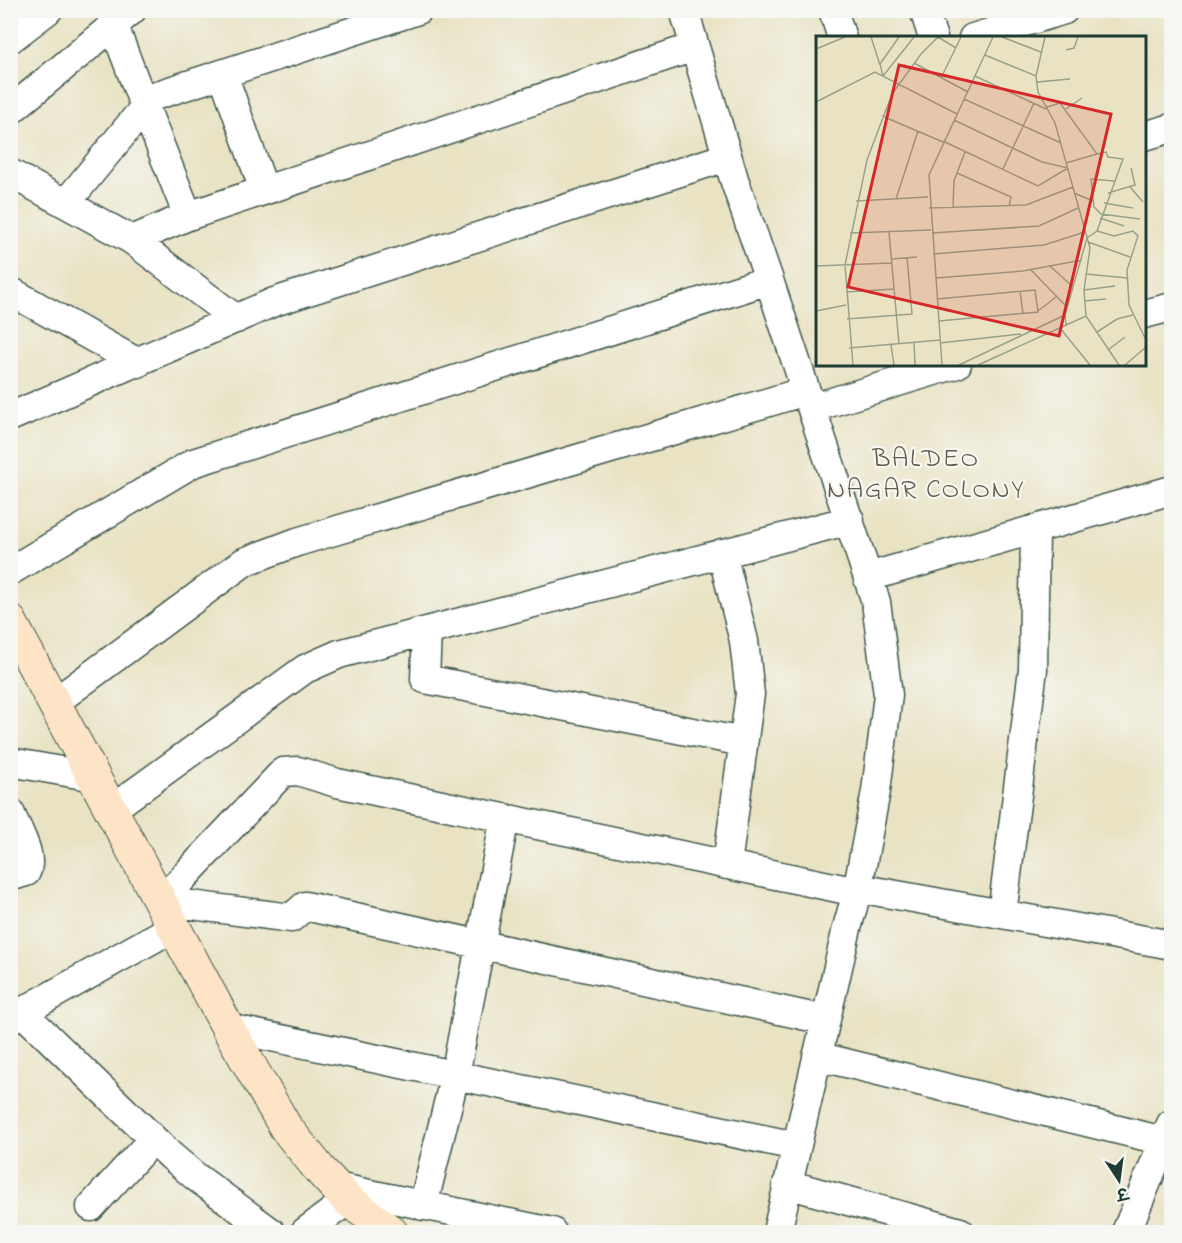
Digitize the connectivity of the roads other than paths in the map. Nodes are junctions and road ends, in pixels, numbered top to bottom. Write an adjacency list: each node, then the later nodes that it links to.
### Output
1 (48, 10): 11 (street)
2 (418, 10): 13 (street)
3 (684, 10): 12 (street)
4 (833, 10): 8 (street)
5 (924, 10): 9 (street)
6 (1064, 10): 10 (street)
7 (123, 18): 14 (street); 15 (street)
8 (841, 36)
9 (932, 36)
10 (980, 36)
11 (10, 39)
12 (694, 46): 18 (street); 20 (street)
13 (223, 74): 14 (street); 20 (street)
14 (143, 104): 21 (street); 22 (street)
15 (10, 111)
16 (1172, 128): 17 (street)
17 (1146, 135)
18 (727, 157): 24 (street); 28 (street)
19 (10, 173): 21 (street)
20 (264, 190): 22 (street)
21 (66, 203): 23 (street)
22 (188, 216): 23 (street)
23 (132, 240): 28 (street)
24 (769, 280): 31 (street); 37 (street)
25 (10, 291): 29 (street)
26 (1172, 307): 27 (street)
27 (1146, 314)
28 (236, 320): 29 (street)
29 (138, 363): 32 (street)
30 (949, 366): 31 (street)
31 (809, 400): 34 (street); 41 (street)
32 (10, 417)
33 (1172, 490): 35 (street)
34 (850, 520): 36 (street); 38 (street)
35 (1035, 529): 38 (street); 52 (street)
36 (722, 554): 40 (street); 42 (street)
37 (10, 571)
38 (868, 577): 50 (street)
39 (10, 621): 41 (street)
40 (427, 631): 42 (street); 45 (street)
41 (55, 702): 44 (street)
42 (742, 742): 48 (street)
43 (10, 762): 44 (street)
44 (95, 777): 45 (street)
45 (112, 809): 51 (street)
46 (10, 812): 49 (street)
47 (506, 818): 48 (street); 51 (street); 53 (street)
48 (727, 865): 50 (street)
49 (10, 877)
50 (857, 890): 52 (street); 56 (street)
51 (167, 914): 53 (street); 55 (street); 57 (street)
52 (1002, 914): 54 (street)
53 (482, 945): 56 (street); 59 (street)
54 (1172, 945)
55 (16, 1015): 61 (street)
56 (825, 1020): 58 (street)
57 (228, 1028): 59 (street); 64 (street)
58 (817, 1056): 60 (street); 62 (street)
59 (455, 1075): 62 (street); 65 (street)
60 (1170, 1136): 74 (street)
61 (153, 1139): 66 (street); 67 (street)
62 (796, 1146): 63 (street)
63 (787, 1184): 68 (street); 73 (street)
64 (342, 1194): 65 (street); 70 (street); 71 (street)
65 (423, 1206): 72 (street)
66 (91, 1207)
67 (236, 1222): 69 (street)
68 (949, 1231)
69 (272, 1233)
70 (305, 1233)
71 (391, 1233)
72 (552, 1233)
73 (777, 1233)
74 (1126, 1233)

